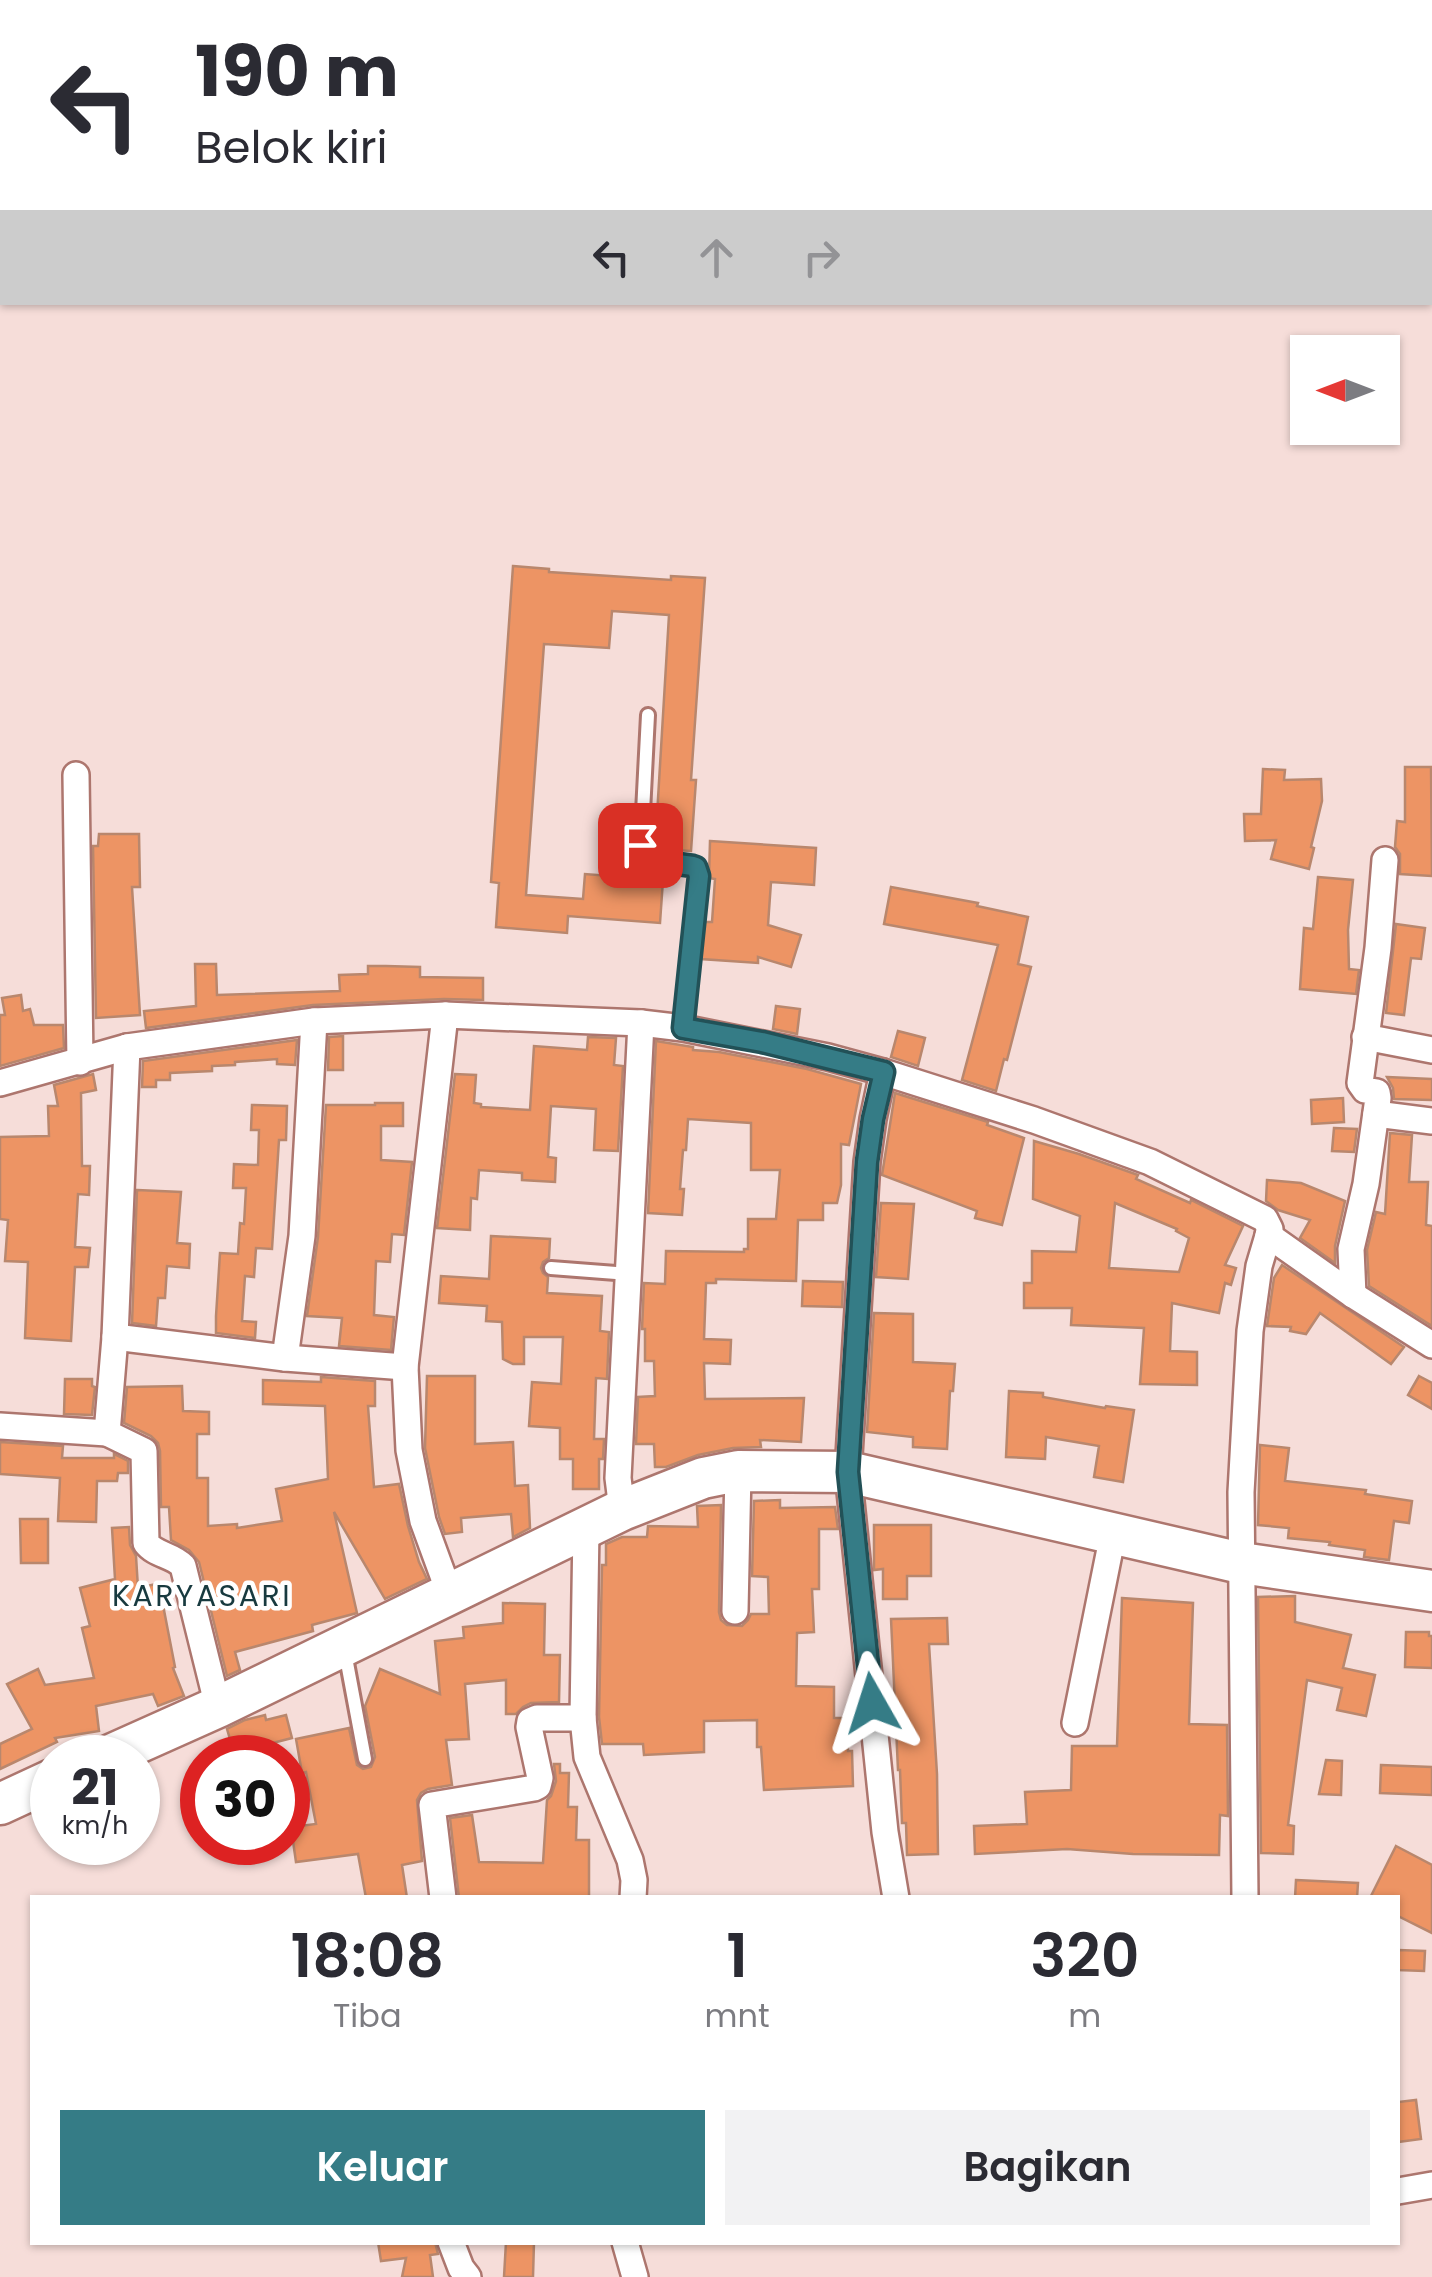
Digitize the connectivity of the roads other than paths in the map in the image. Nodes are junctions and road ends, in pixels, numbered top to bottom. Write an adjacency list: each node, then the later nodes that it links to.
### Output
1 (648, 715): 7 (lane)
2 (76, 775): 11 (street)
3 (1385, 860): 8 (street)
4 (445, 1015): 5 (street); 6 (street); 23 (street)
5 (314, 1020): 9 (street); 22 (street)
6 (641, 1023): 7 (street); 18 (street)
7 (683, 1028): 12 (street)
8 (1366, 1037): 10 (street); 14 (street)
9 (127, 1047): 11 (street); 20 (street)
10 (1432, 1050)
11 (80, 1062): 13 (street)
12 (884, 1072): 16 (street); 27 (street)
13 (0, 1083)
14 (1376, 1114): 15 (street); 19 (street)
15 (1432, 1121)
16 (1268, 1235): 19 (street); 31 (street)
17 (551, 1268): 18 (lane)
18 (629, 1274): 28 (street)
19 (1353, 1295): 21 (street)
20 (115, 1337): 22 (street); 25 (street)
21 (1432, 1345)
22 (284, 1358): 23 (street)
23 (406, 1368): 33 (street)
24 (0, 1426): 25 (street)
25 (108, 1434): 36 (street)
26 (738, 1471): 27 (main road); 28 (main road); 34 (street)
27 (848, 1472): 30 (main road); 45 (street)
28 (622, 1510): 29 (main road)
29 (586, 1528): 33 (main road); 37 (street)
30 (1113, 1534): 31 (main road); 38 (street)
31 (1241, 1563): 32 (main road); 46 (street)
32 (1432, 1591)
33 (449, 1592): 35 (main road)
34 (736, 1611)
35 (343, 1645): 36 (main road); 40 (lane)
36 (218, 1706): 39 (main road)
37 (583, 1718): 43 (street); 44 (street)
38 (1076, 1722)
39 (154, 1735)
40 (365, 1759)
41 (30, 1790): 42 (main road)
42 (0, 1804)
43 (443, 1895)
44 (633, 1895)
45 (896, 1895)
46 (1244, 1895)
47 (1432, 2185): 48 (street)
48 (1400, 2190)
49 (452, 2245): 51 (street)
50 (626, 2245): 52 (street)
51 (468, 2277)
52 (636, 2277)

